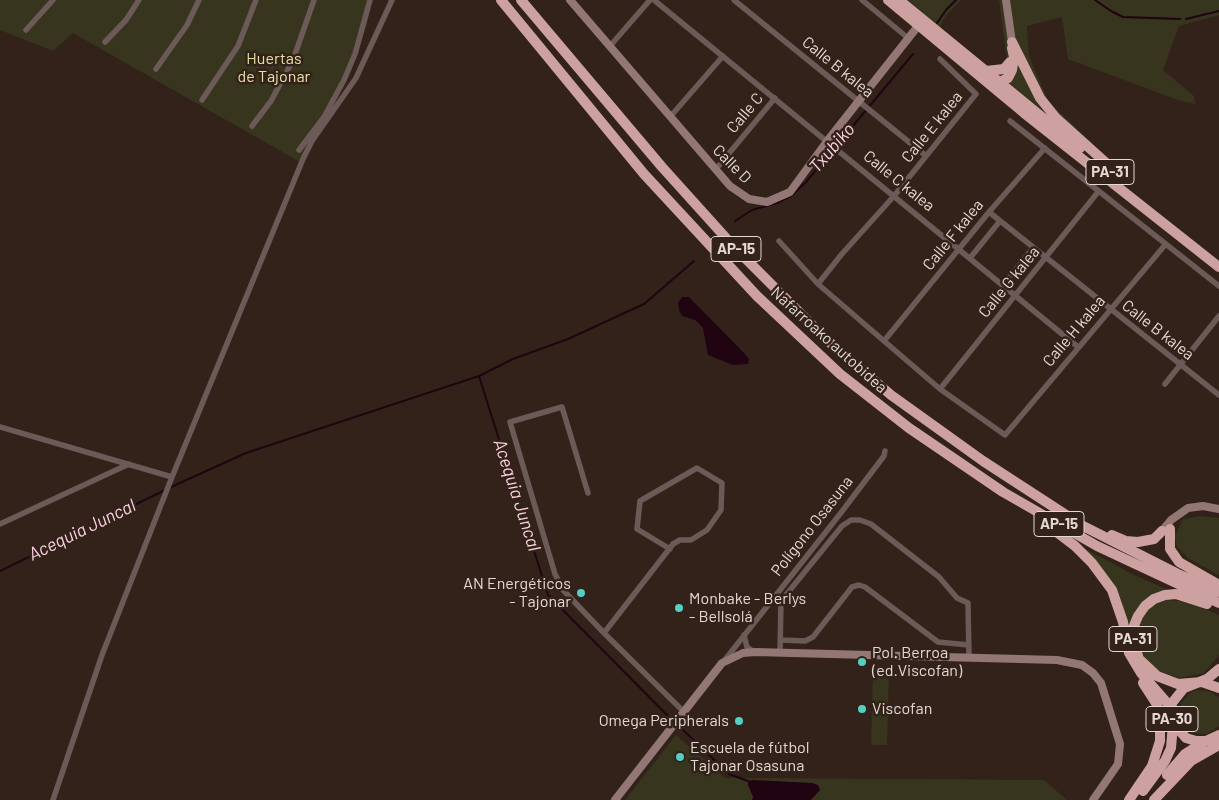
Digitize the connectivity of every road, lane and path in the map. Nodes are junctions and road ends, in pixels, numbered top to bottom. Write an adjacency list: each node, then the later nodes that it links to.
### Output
1 (54, 0): 20 (street)
2 (139, 0): 23 (street)
3 (199, 0): 29 (street)
4 (256, 0): 34 (street)
5 (314, 0): 39 (street)
6 (370, 0): 42 (street)
7 (392, 0): 73 (street)
8 (501, 0): 66 (highway, Nafarroako autobidea / AP-15)
9 (521, 0): 21 (highway, AP-15)
10 (529, 0): 21 (highway)
11 (570, 0): 24 (street, Calle D)
12 (650, 0): 24 (street)
13 (654, 0): 26 (street, Calle C kalea)
14 (734, 0): 35 (street, Calle B kalea)
15 (862, 0): 22 (street)
16 (888, 0): 19 (highway, PA-31)
17 (899, 0): 30 (highway, PA-31)
18 (1006, 0): 25 (street)
19 (918, 26): 22 (street, Calle D); 31 (highway, PA-31)
20 (26, 30)
21 (553, 36): 76 (highway, Nafarroako autobidea / AP-15)
22 (908, 38): 35 (street, Calle D)
23 (105, 42)
24 (610, 46): 37 (street, Calle D)
25 (1012, 46): 28 (highway); 32 (highway); 45 (highway)
26 (724, 56): 33 (street, Calle C kalea); 37 (street)
27 (940, 59): 43 (street, Calle E kalea)
28 (1010, 62): 30 (highway); 32 (highway)
29 (156, 69)
30 (986, 71): 32 (highway, PA-31)
31 (975, 73): 32 (highway); 36 (highway, PA-31)
32 (1001, 83): 36 (highway); 45 (highway, PA-31)
33 (775, 98): 40 (street, Calle C kalea); 44 (street, Calle C)
34 (202, 100)
35 (861, 104): 40 (street, Calle D); 43 (street, Calle B kalea)
36 (1024, 113): 56 (highway, PA-31)
37 (670, 117): 44 (street, Calle D)
38 (1010, 121): 41 (street)
39 (252, 126)
40 (828, 140): 44 (street, Calle D); 47 (street, Calle C kalea)
41 (1045, 148): 46 (street); 48 (street, Calle F kalea)
42 (299, 150)
43 (925, 156): 47 (street, Calle E kalea)
44 (716, 170)
45 (1116, 176): 56 (highway, PA-31)
46 (1098, 192): 51 (street); 54 (street, Calle G kalea)
47 (894, 196): 53 (street, Calle C kalea); 57 (street, Calle E kalea)
48 (989, 212): 49 (street, Calle B kalea); 53 (street, Calle F kalea)
49 (1000, 221): 52 (street, Calle B kalea); 55 (street)
50 (779, 241): 57 (street)
51 (1166, 245): 59 (street); 61 (street, Calle H kalea)
52 (1033, 248): 54 (street, Calle B kalea); 58 (street)
53 (960, 249): 55 (street, Calle C kalea); 63 (street, Calle F kalea)
54 (1047, 257): 60 (street, Calle G kalea); 61 (street, Calle B kalea)
55 (970, 258): 58 (street, Calle C kalea)
56 (1218, 264)
57 (818, 284): 63 (street)
58 (1003, 285): 60 (street, Calle C kalea)
59 (1219, 286)
60 (1017, 295): 64 (street, Calle C kalea); 68 (street, Calle G kalea)
61 (1110, 310): 64 (street, Calle H kalea); 65 (street, Calle B kalea)
62 (1219, 316): 65 (street)
63 (884, 341): 68 (street)
64 (1078, 347): 68 (street, Calle H kalea)
65 (1180, 365): 67 (street); 69 (street, Calle B kalea)
66 (840, 374): 82 (highway, Nafarroako autobidea / AP-15); 83 (highway)
67 (1165, 384)
68 (940, 389)
69 (1219, 396)
70 (1, 429): 72 (street)
71 (885, 451): 86 (street, Polígono Osasuna)
72 (129, 464): 73 (street); 77 (street)
73 (172, 477): 99 (street)
74 (588, 493): 85 (street)
75 (1219, 508): 78 (street)
76 (1070, 517): 78 (highway); 81 (highway, Nafarroako autobidea / AP-15)
77 (0, 524)
78 (1163, 532): 80 (highway)
79 (670, 548): 79 (street); 85 (street)
80 (1219, 585)
81 (1219, 592)
82 (1219, 603)
83 (1118, 608): 97 (highway); 102 (highway)
84 (1219, 610): 94 (highway, PA-31)
85 (604, 632): 96 (street)
86 (744, 635): 89 (street); 92 (street, Polígono Osasuna)
87 (781, 640): 88 (street); 88 (street); 90 (street)
88 (969, 645): 91 (street)
89 (755, 652): 90 (street); 92 (street)
90 (780, 653): 91 (street)
91 (969, 657): 101 (street)
92 (722, 663): 96 (street, Polígono Osasuna)
93 (1219, 668): 94 (highway, PA-30)
94 (1192, 683): 95 (highway, PA-30); 97 (highway, PA-30)
95 (1219, 688)
96 (683, 711): 100 (street, Polígono Osasuna)
97 (1172, 718): 98 (highway, PA-30); 103 (highway, PA-30)
98 (1216, 739): 104 (highway, PA-30); 105 (highway)
99 (53, 800)
100 (616, 800)
101 (1093, 800)
102 (1129, 800)
103 (1136, 800)
104 (1148, 800)
105 (1154, 800)

